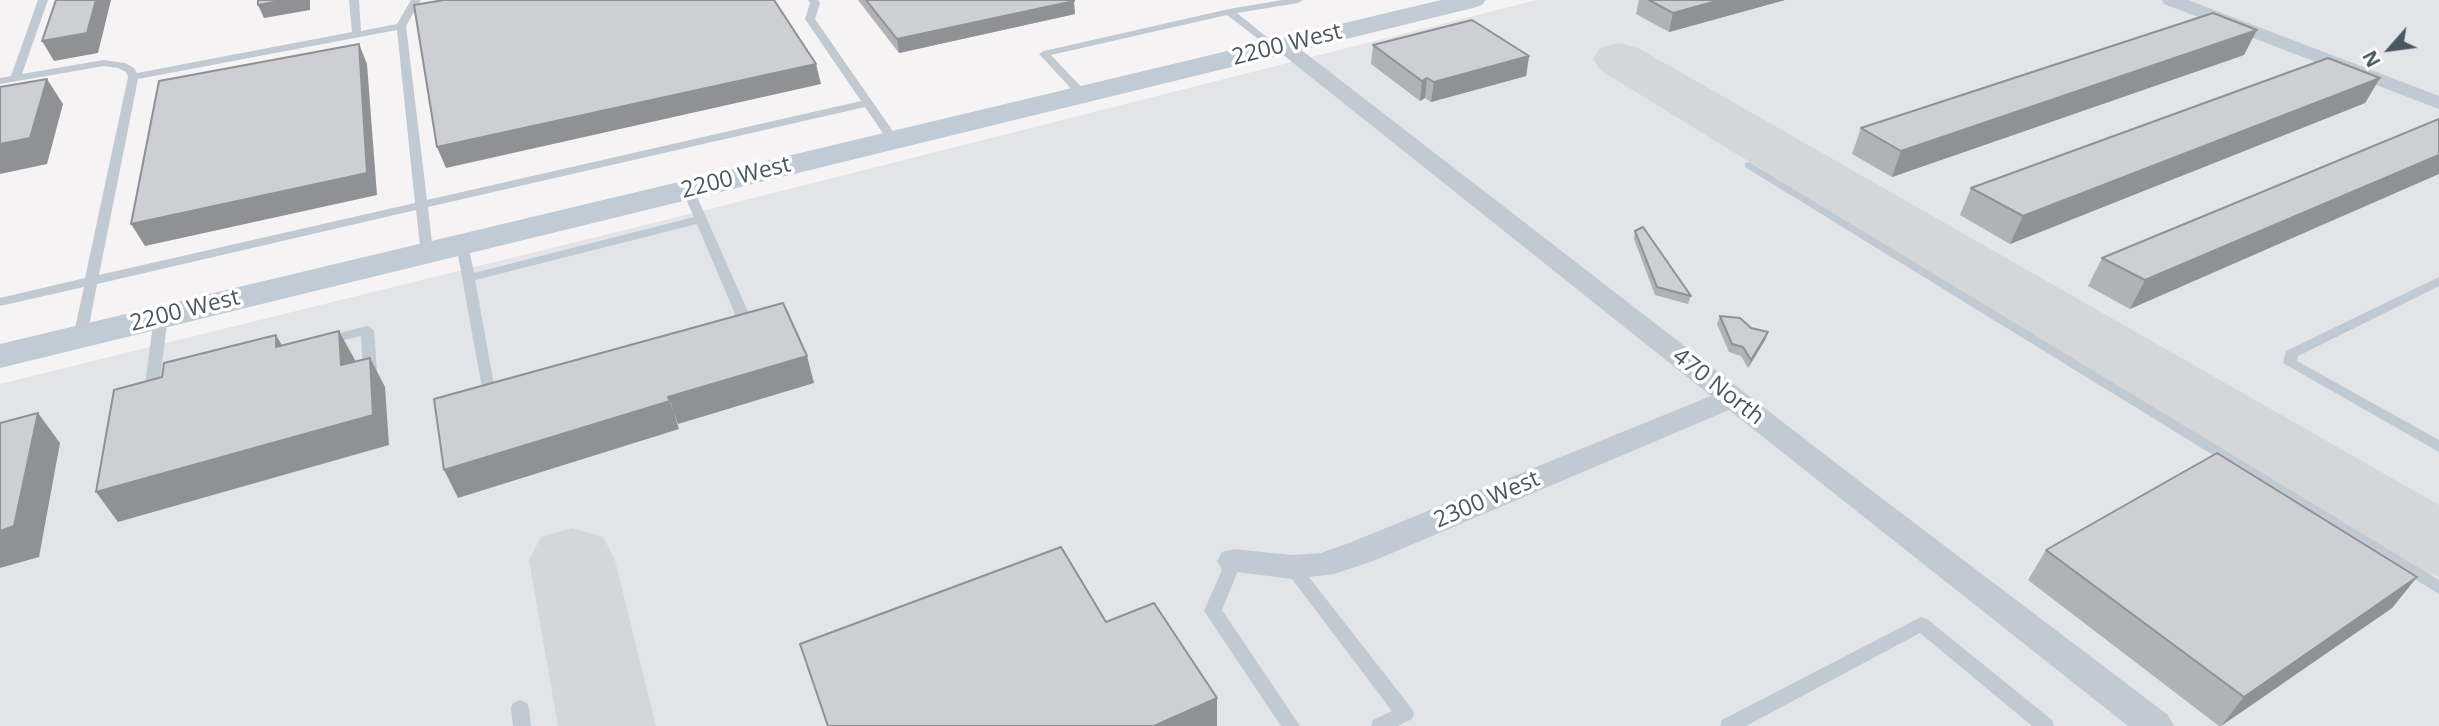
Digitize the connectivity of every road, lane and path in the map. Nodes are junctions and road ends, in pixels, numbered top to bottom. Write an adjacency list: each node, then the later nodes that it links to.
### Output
1 (43, 0): 14 (lane)
2 (354, 0): 11 (lane)
3 (813, 0): 18 (lane)
4 (1298, 0): 9 (lane)
5 (2171, 0): 19 (street)
6 (2204, 0): 16 (street)
7 (419, 1): 10 (lane)
8 (1465, 1): 12 (street, 2200 West)
9 (1229, 12): 12 (lane); 17 (lane)
10 (401, 26): 11 (lane); 23 (lane)
11 (357, 35): 13 (lane)
12 (1279, 47): 17 (street, 2200 West); 39 (street, 470 North)
13 (133, 77): 14 (lane); 28 (lane)
14 (15, 78): 15 (lane)
15 (0, 81)
16 (2439, 89)
17 (1082, 94): 20 (street, 2200 West)
18 (867, 103): 20 (lane); 23 (lane)
19 (2439, 103)
20 (893, 140): 22 (street, 2200 West)
21 (1749, 164): 43 (lane)
22 (688, 190): 24 (lane); 25 (street, 2200 West)
23 (421, 205): 26 (lane); 28 (lane)
24 (701, 219): 27 (lane); 32 (lane)
25 (462, 244): 26 (street, 2200 West); 27 (lane)
26 (427, 253): 31 (street, 2200 West)
27 (468, 278): 38 (lane)
28 (90, 281): 30 (lane); 33 (lane)
29 (2439, 281): 40 (lane)
30 (0, 302)
31 (161, 317): 33 (street, 2200 West); 37 (lane)
32 (719, 331)
33 (80, 337): 35 (street, 2200 West)
34 (315, 343): 36 (lane)
35 (0, 356)
36 (370, 371)
37 (177, 378)
38 (514, 389)
39 (1732, 398): 42 (street, 2300 West); 48 (street, 470 North)
40 (2439, 447)
41 (1234, 561): 42 (street, 2300 West); 44 (lane)
42 (1292, 567): 45 (lane)
43 (2439, 588)
44 (1291, 726)
45 (1380, 726)
46 (1730, 726): 47 (lane)
47 (2045, 726)
48 (2155, 726)

